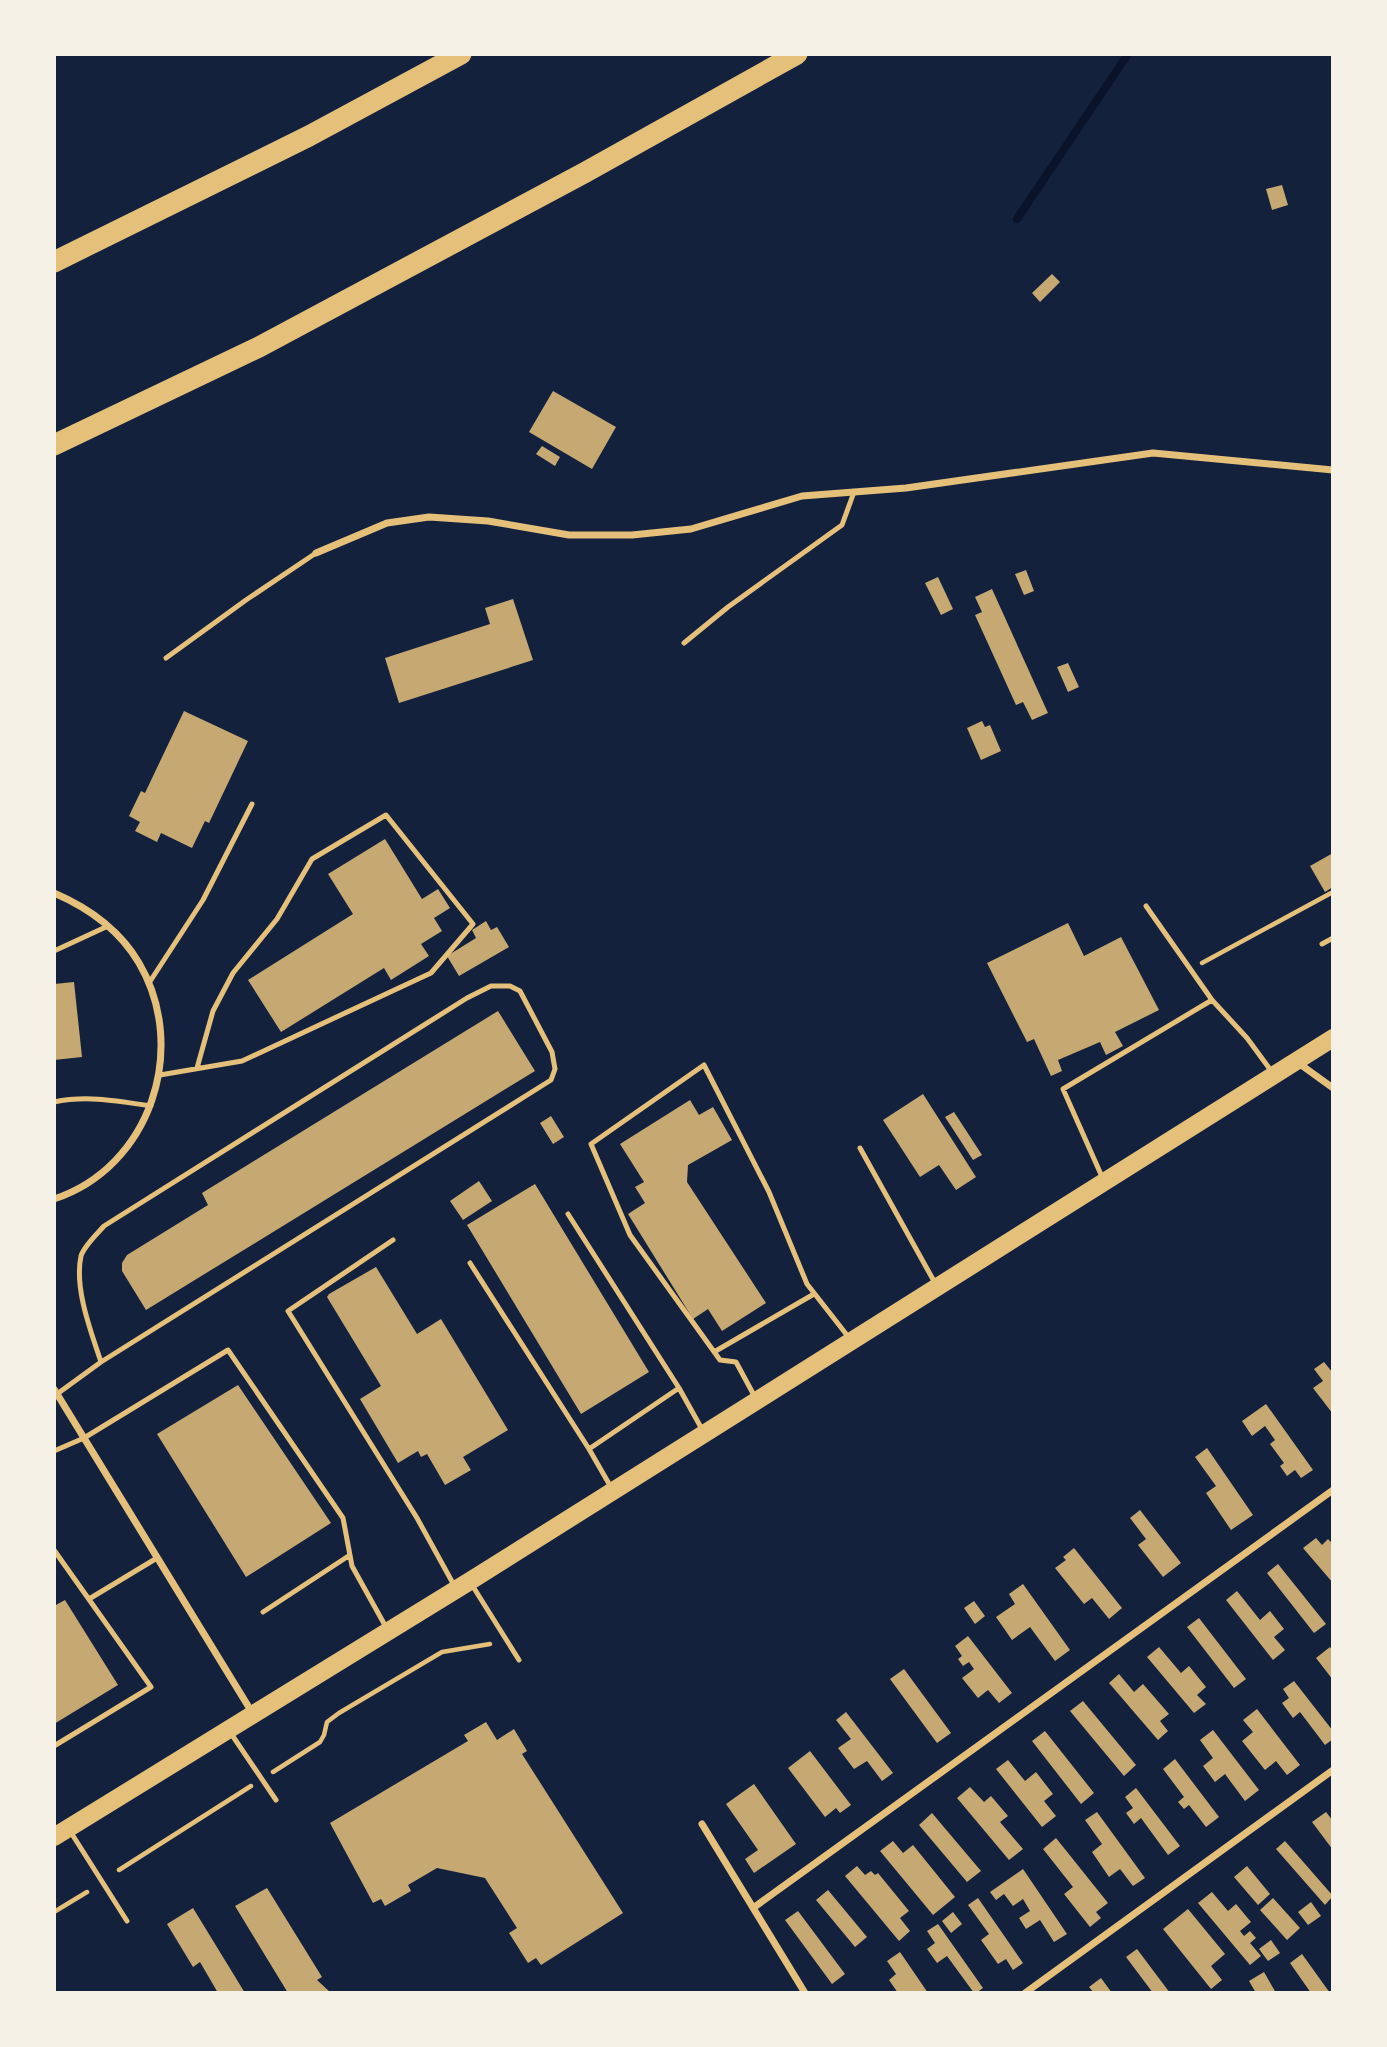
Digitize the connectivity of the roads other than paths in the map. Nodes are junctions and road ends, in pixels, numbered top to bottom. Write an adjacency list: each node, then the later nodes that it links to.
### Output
1 (461, 54): 3 (highway)
2 (797, 54): 4 (highway)
3 (54, 262)
4 (54, 445)
5 (1333, 471): 6 (street)
6 (854, 492): 7 (street); 8 (lane)
7 (316, 553): 9 (lane)
8 (684, 643)
9 (166, 658)
10 (252, 804): 17 (lane)
11 (54, 893): 13 (street)
12 (1146, 906): 18 (lane)
13 (108, 926): 16 (lane); 17 (street)
14 (1333, 938): 15 (lane)
15 (1322, 944)
16 (54, 951)
17 (149, 983): 22 (street)
18 (1212, 1000): 23 (lane); 28 (lane)
19 (1333, 1038): 20 (main road)
20 (1296, 1062): 23 (main road); 24 (street)
21 (197, 1068): 21 (lane); 22 (lane)
22 (160, 1074): 26 (street)
23 (1274, 1075): 28 (main road)
24 (1333, 1088)
25 (54, 1102): 26 (lane)
26 (151, 1106): 29 (street)
27 (860, 1148): 33 (lane)
28 (1104, 1182): 33 (main road)
29 (54, 1199)
30 (568, 1214): 38 (lane)
31 (393, 1240): 50 (lane)
32 (470, 1263): 43 (lane)
33 (938, 1287): 35 (main road)
34 (814, 1294): 35 (lane); 36 (lane); 36 (lane)
35 (852, 1341): 40 (main road)
36 (714, 1352): 40 (lane)
37 (101, 1362): 37 (lane); 39 (lane)
38 (679, 1388): 41 (lane); 43 (lane)
39 (56, 1391): 42 (street)
40 (758, 1401): 41 (main road)
41 (704, 1434): 46 (main road)
42 (84, 1438): 44 (lane); 48 (lane); 49 (street)
43 (589, 1449): 46 (lane)
44 (54, 1451)
45 (1333, 1490): 62 (street)
46 (613, 1491): 50 (main road)
47 (54, 1550): 51 (lane)
48 (350, 1555): 52 (lane); 53 (lane)
49 (157, 1558): 51 (lane); 55 (street)
50 (463, 1586): 53 (main road); 54 (lane)
51 (89, 1599): 57 (lane)
52 (263, 1612)
53 (388, 1632): 55 (main road)
54 (519, 1660)
55 (253, 1715): 56 (main road)
56 (229, 1730): 59 (lane); 61 (main road)
57 (54, 1746)
58 (1333, 1770): 65 (street)
59 (276, 1800)
60 (702, 1824): 62 (street)
61 (61, 1833): 63 (lane)
62 (753, 1908): 64 (street)
63 (127, 1921)
64 (805, 1993)
65 (1025, 1993)

